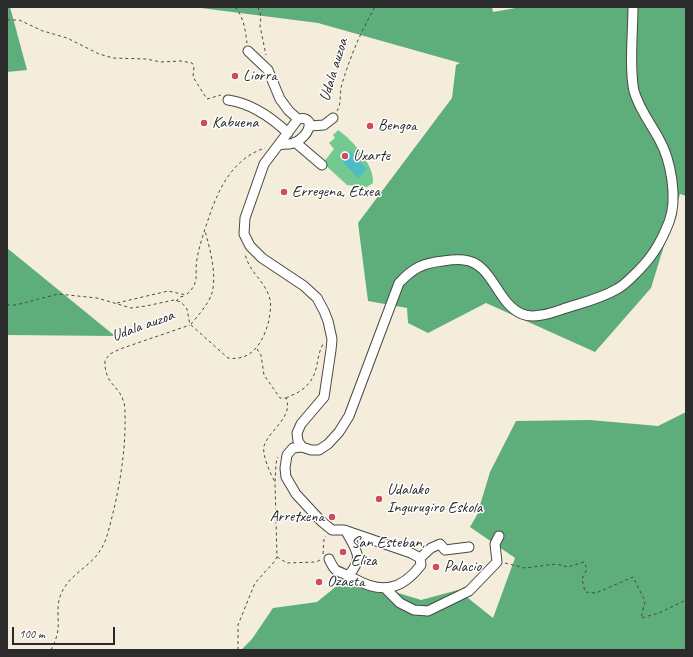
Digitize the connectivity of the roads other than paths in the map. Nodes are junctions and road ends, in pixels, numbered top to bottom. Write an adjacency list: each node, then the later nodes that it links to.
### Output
1 (633, 7): 11 (street)
2 (248, 51): 5 (street)
3 (228, 100): 7 (street)
4 (333, 118): 6 (street, Udala auzoa)
5 (298, 119): 6 (street); 7 (street)
6 (310, 126): 8 (street)
7 (288, 133): 9 (street)
8 (295, 142): 9 (street); 10 (street)
9 (279, 145): 11 (street)
10 (322, 165)
11 (302, 447): 12 (street)
12 (346, 531): 15 (street); 17 (street)
13 (499, 536): 18 (street)
14 (469, 547): 15 (street)
15 (420, 558): 18 (street)
16 (325, 559): 17 (street)
17 (348, 576): 18 (street)
18 (385, 588)

